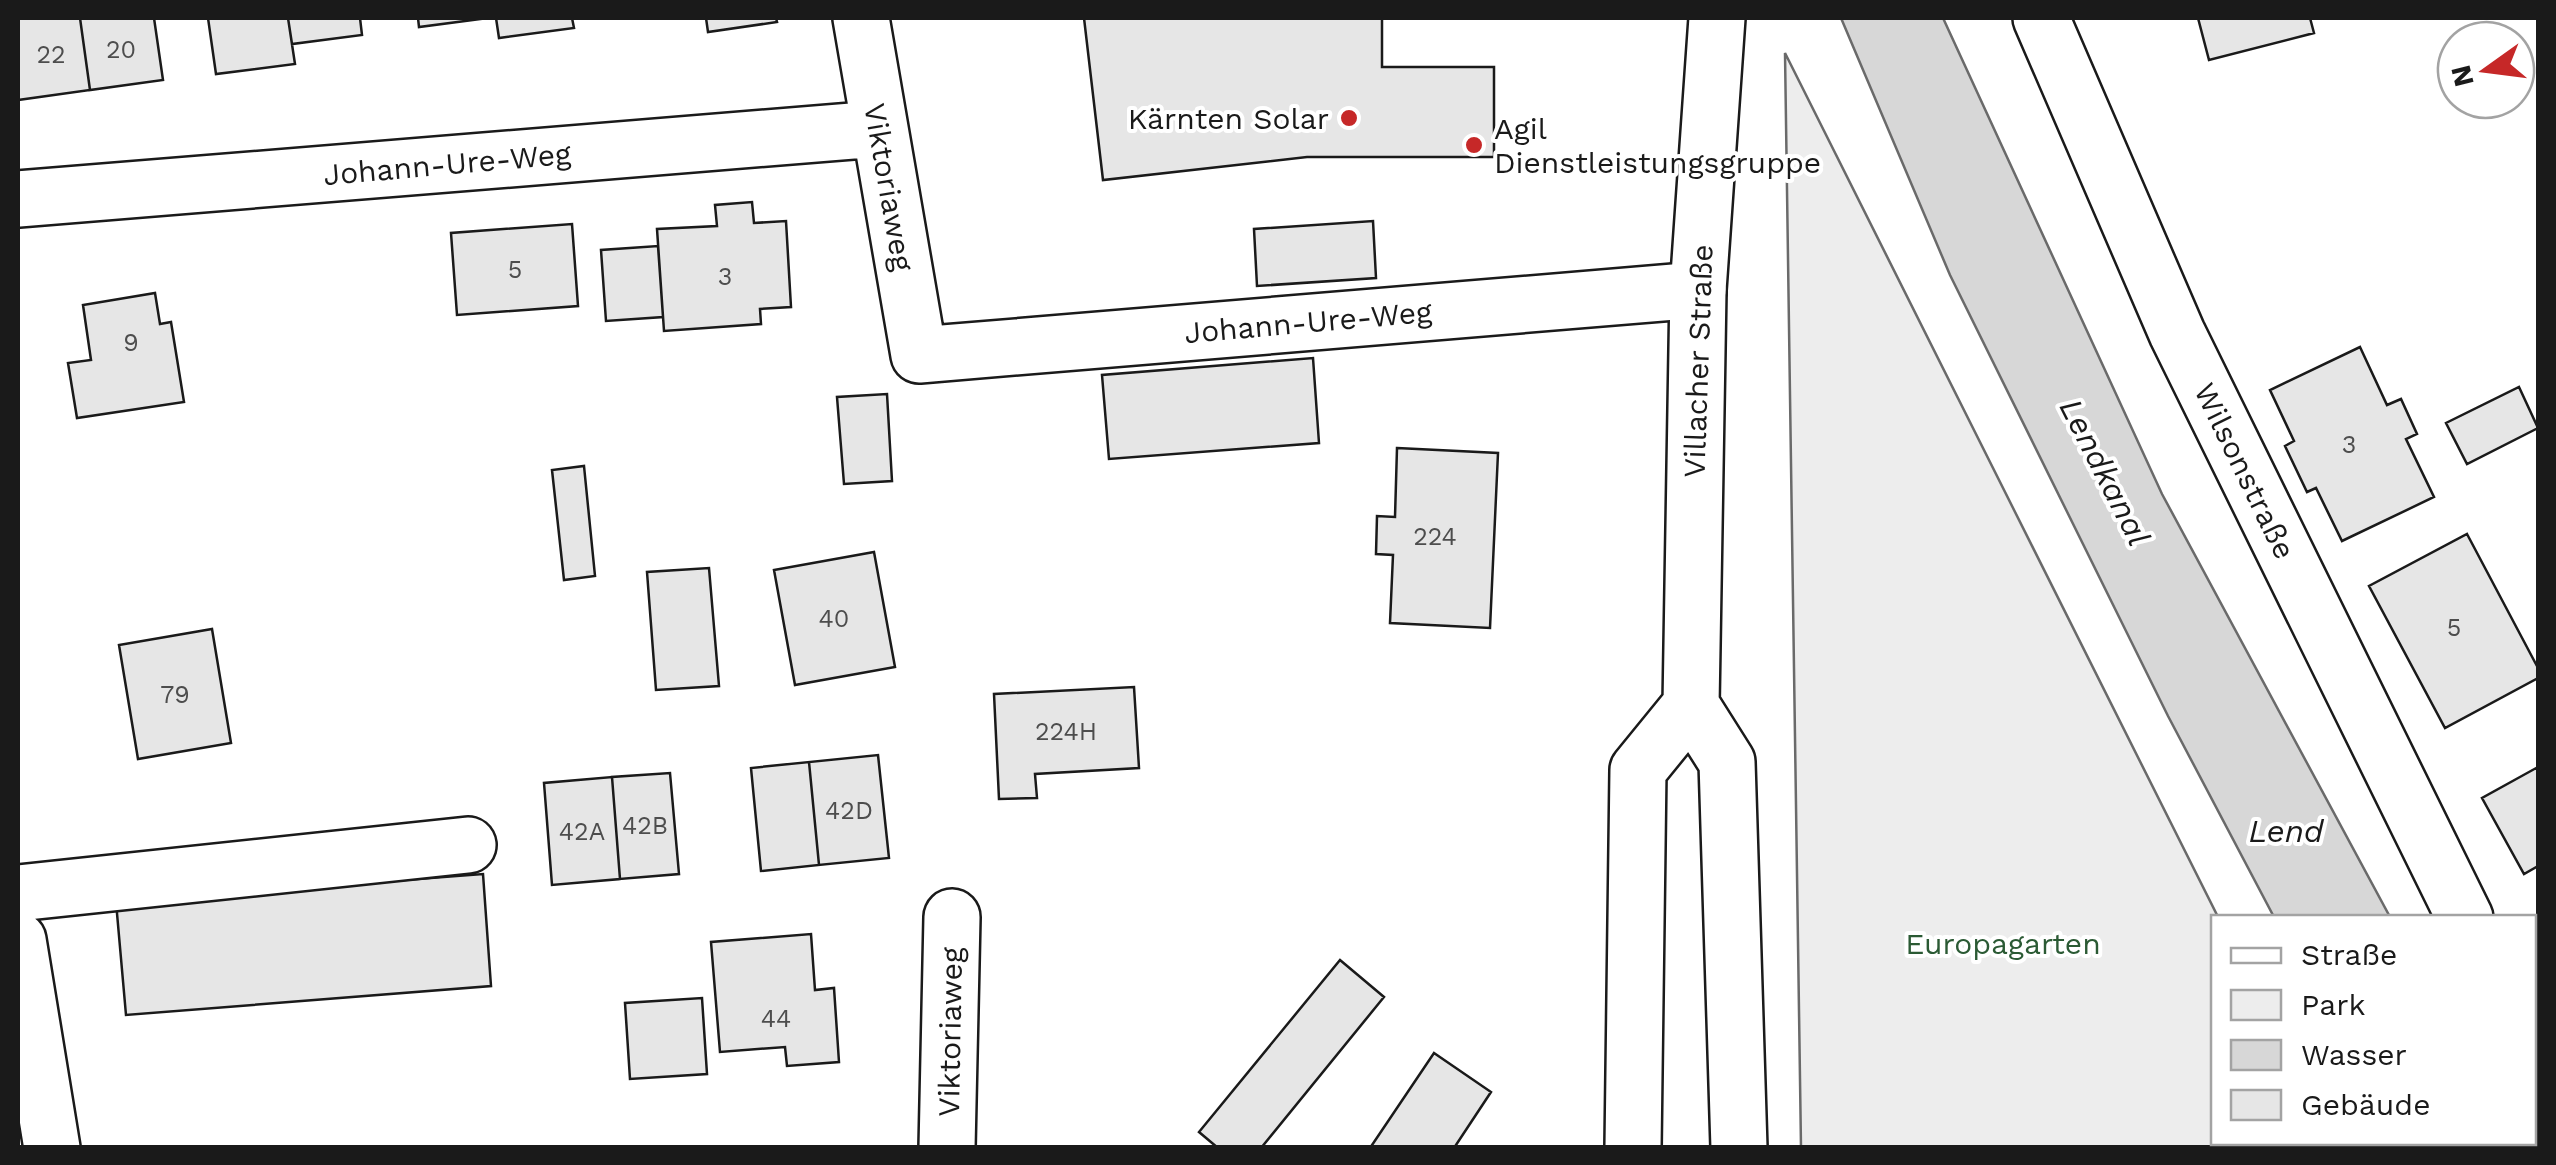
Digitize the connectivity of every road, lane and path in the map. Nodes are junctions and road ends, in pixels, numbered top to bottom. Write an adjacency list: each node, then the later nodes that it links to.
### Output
1 (861, 18): 4 (street, Viktoriaweg)
2 (1717, 18): 6 (street, Villacher Straße)
3 (2041, 18): 11 (street, Wilsonstraße)
4 (878, 129): 5 (street, Johann-Ure-Weg); 7 (street, Viktoriaweg)
5 (18, 200)
6 (1698, 290): 7 (street, Johann-Ure-Weg); 8 (street, Villacher Straße)
7 (919, 355)
8 (1691, 705): 16 (street); 17 (street)
9 (468, 845): 10 (street)
10 (18, 893)
11 (2464, 915)
12 (952, 917): 15 (street, Viktoriaweg)
13 (18, 940): 14 (street)
14 (52, 1148)
15 (947, 1148)
16 (1633, 1148)
17 (1739, 1148)

